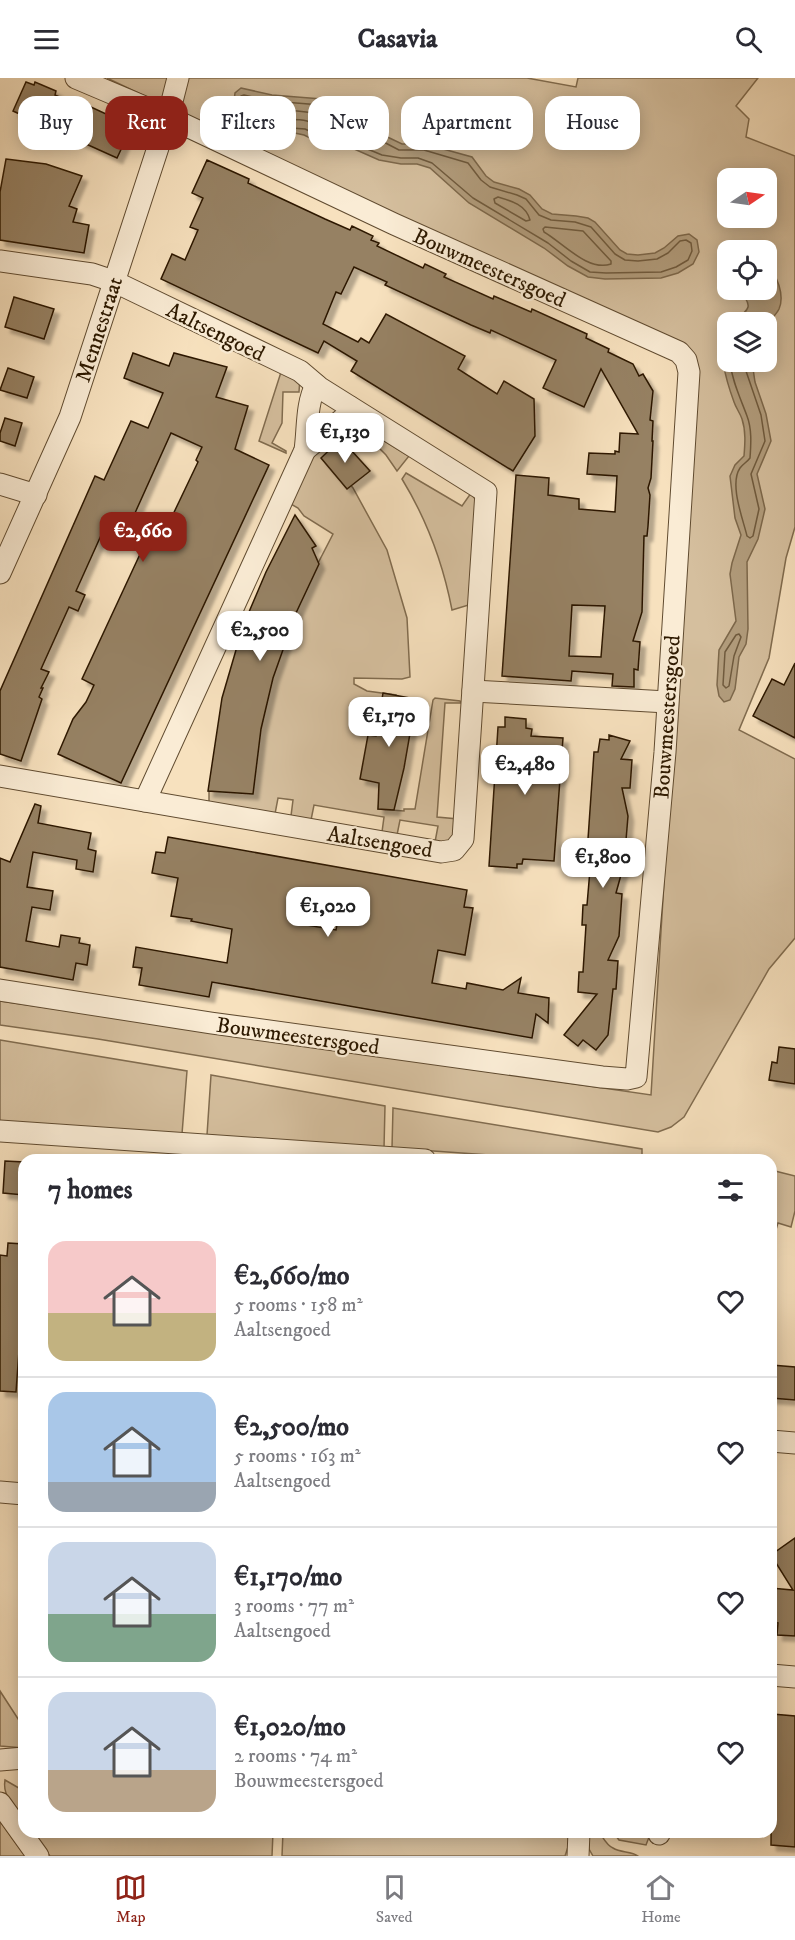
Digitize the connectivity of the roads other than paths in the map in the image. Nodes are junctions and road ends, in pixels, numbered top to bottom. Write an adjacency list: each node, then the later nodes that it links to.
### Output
1 (76, 78): 3 (street)
2 (178, 78): 4 (street, Mennestraat)
3 (118, 96)
4 (173, 96)
5 (188, 126): 16 (street, Bouwmeestersgoed)
6 (157, 150): 8 (street, Mennestraat)
7 (0, 261): 8 (street, Aaltsengoed)
8 (113, 281): 9 (street, Aaltsengoed); 13 (street, Mennestraat)
9 (316, 385): 10 (street, Aaltsengoed); 11 (street)
10 (350, 407): 11 (street); 15 (street, Aaltsengoed)
11 (305, 450): 18 (street)
12 (0, 484): 13 (street)
13 (36, 495): 14 (street, Mennestraat)
14 (0, 573)
15 (473, 691): 16 (street); 18 (street, Aaltsengoed)
16 (667, 702): 19 (street, Bouwmeestersgoed)
17 (0, 776): 18 (street, Aaltsengoed)
18 (145, 801)
19 (0, 990)
20 (0, 1131): 21 (street)
21 (195, 1152): 22 (street)
22 (253, 1154)
23 (777, 1442): 24 (street)
24 (795, 1443)
25 (0, 1492): 26 (street)
26 (18, 1494)
27 (777, 1676): 28 (street)
28 (795, 1677)
29 (18, 1758): 30 (street)
30 (0, 1760)
31 (0, 1803): 32 (street)
32 (18, 1828)
33 (25, 1838): 35 (street)
34 (579, 1838): 36 (street)
35 (38, 1856)
36 (578, 1856)

